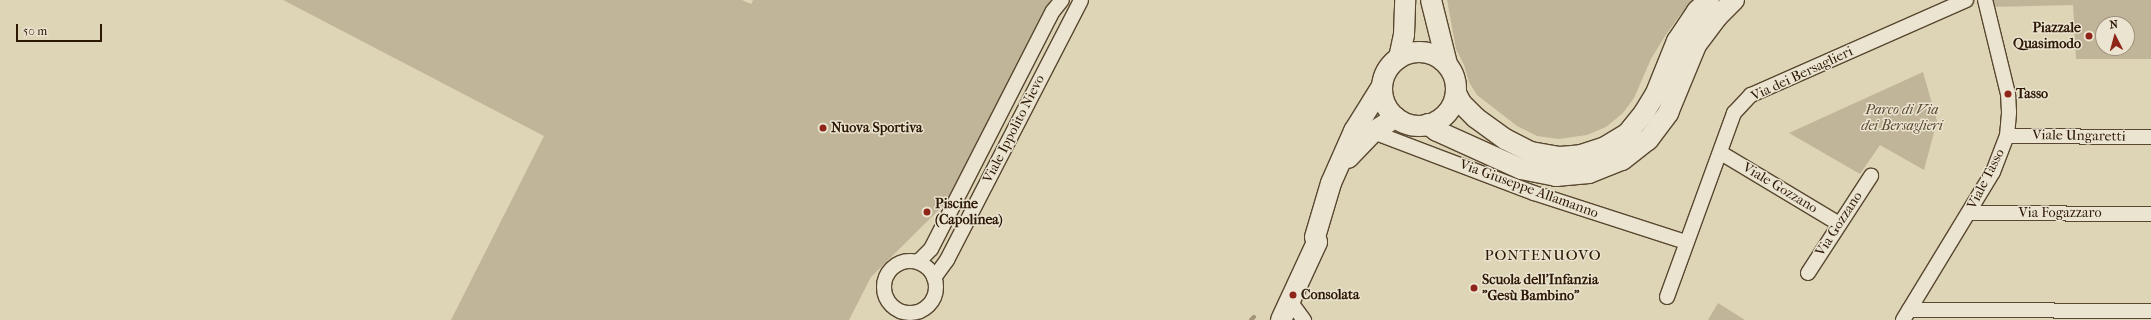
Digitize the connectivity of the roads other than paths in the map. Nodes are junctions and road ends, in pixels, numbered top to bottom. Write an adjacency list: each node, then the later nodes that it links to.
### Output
1 (1062, 0): 25 (street, Viale Ippolito Nievo)
2 (1081, 0): 27 (street, Viale Ippolito Nievo)
3 (1405, 0): 9 (main road)
4 (1709, 0): 12 (main road)
5 (1734, 0): 14 (main road)
6 (1966, 0): 18 (street, Via dei Bersaglieri)
7 (1985, 0): 16 (street, Viale Tasso)
8 (1434, 2): 10 (main road)
9 (1399, 58): 10 (main road); 11 (main road)
10 (1446, 64): 12 (main road)
11 (1382, 86): 13 (main road); 19 (main road)
12 (1456, 93): 14 (main road)
13 (1396, 117): 14 (main road); 15 (main road)
14 (1428, 124)
15 (1373, 132): 19 (main road); 24 (street, Via Giuseppe Allamanno)
16 (2007, 136): 17 (street, Viale Ungaretti); 21 (street, Viale Tasso)
17 (2151, 137)
18 (1721, 153): 23 (street, Viale Gozzano); 24 (street, Via dei Bersaglieri)
19 (1338, 170): 31 (main road)
20 (1871, 176): 23 (street, Via Gozzano)
21 (1969, 213): 22 (street, Via Fogazzaro); 30 (street, Viale Tasso)
22 (2151, 214)
23 (1839, 224): 26 (street, Via Gozzano)
24 (1686, 242): 28 (street, Via dei Bersaglieri)
25 (918, 262): 27 (street); 27 (street)
26 (1808, 273)
27 (934, 278)
28 (1667, 297)
29 (2151, 311): 30 (street)
30 (1906, 315)
31 (1280, 316): 32 (street)
32 (1304, 320)

